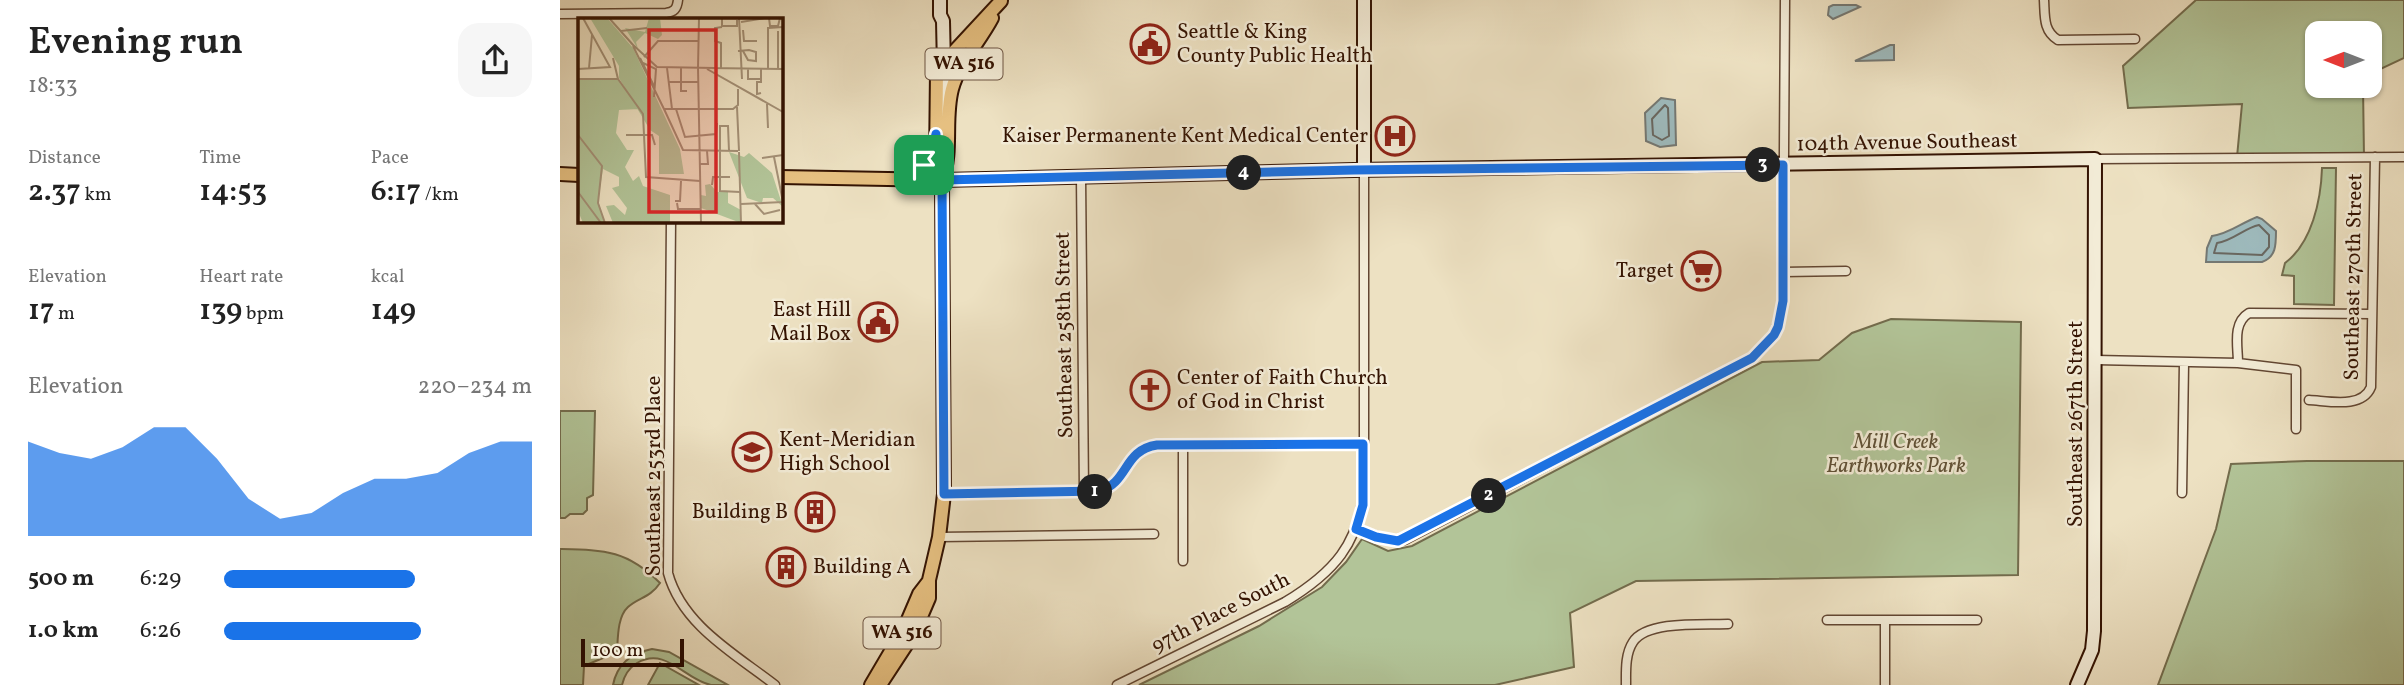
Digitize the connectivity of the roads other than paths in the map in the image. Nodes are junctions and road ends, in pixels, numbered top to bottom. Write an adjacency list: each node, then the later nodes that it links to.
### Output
1 (678, 0): 7 (street)
2 (940, 0): 9 (street)
3 (1364, 0): 19 (street)
4 (1785, 0): 18 (street)
5 (2044, 0): 11 (street)
6 (1001, 1): 8 (main road, WA 516); 12 (main road, WA 516)
7 (560, 14)
8 (986, 16): 10 (main road, WA 516); 12 (main road)
9 (942, 22): 10 (street); 13 (street)
10 (967, 38): 13 (main road, WA 516)
11 (2135, 39)
12 (973, 50): 14 (main road, WA 516)
13 (940, 67): 14 (street, WA 516)
14 (942, 134): 24 (main road); 25 (main road, WA 516)
15 (2375, 157): 16 (street, 104th Avenue Southeast); 17 (street, 104th Avenue Southeast); 29 (street, Southeast 270th Street)
16 (2404, 157)
17 (2095, 159): 18 (street, 104th Avenue Southeast); 30 (street, Southeast 267th Street)
18 (1783, 165): 19 (street, 104th Avenue Southeast); 28 (street)
19 (1364, 170): 23 (street, 104th Avenue Southeast); 35 (street, 97th Place South)
20 (560, 174): 21 (main road)
21 (578, 174)
22 (782, 177): 24 (main road, 104th Avenue Southeast)
23 (1082, 177): 25 (street, 104th Avenue Southeast); 37 (street, Southeast 258th Street)
24 (909, 180): 25 (main road, 104th Avenue Southeast)
25 (942, 180): 39 (main road, WA 516)
26 (671, 222): 49 (street, Southeast 253rd Place)
27 (1846, 271): 28 (street)
28 (1783, 272): 40 (street)
29 (2372, 314): 32 (street); 33 (street, Southeast 270th Street)
30 (2096, 360): 31 (street); 55 (street, Southeast 267th Street)
31 (2184, 363): 32 (street); 38 (street)
32 (2238, 363): 34 (street)
33 (2309, 400)
34 (2296, 429)
35 (1363, 444): 36 (street); 40 (street, 97th Place South)
36 (1183, 445): 37 (street); 43 (street)
37 (1084, 492): 39 (street)
38 (2182, 493)
39 (944, 494): 42 (main road, WA 516)
40 (1356, 529): 52 (street, 97th Place South)
41 (1154, 534): 42 (street)
42 (939, 537): 44 (main road, WA 516)
43 (1183, 561)
44 (929, 580): 50 (main road, WA 516); 51 (main road, WA 516)
45 (1827, 620): 46 (street)
46 (1885, 620): 47 (street); 54 (street)
47 (1977, 620)
48 (1728, 624): 53 (street)
49 (775, 685)
50 (871, 685)
51 (880, 685)
52 (1117, 685)
53 (1626, 685)
54 (1885, 685)
55 (2077, 685)

